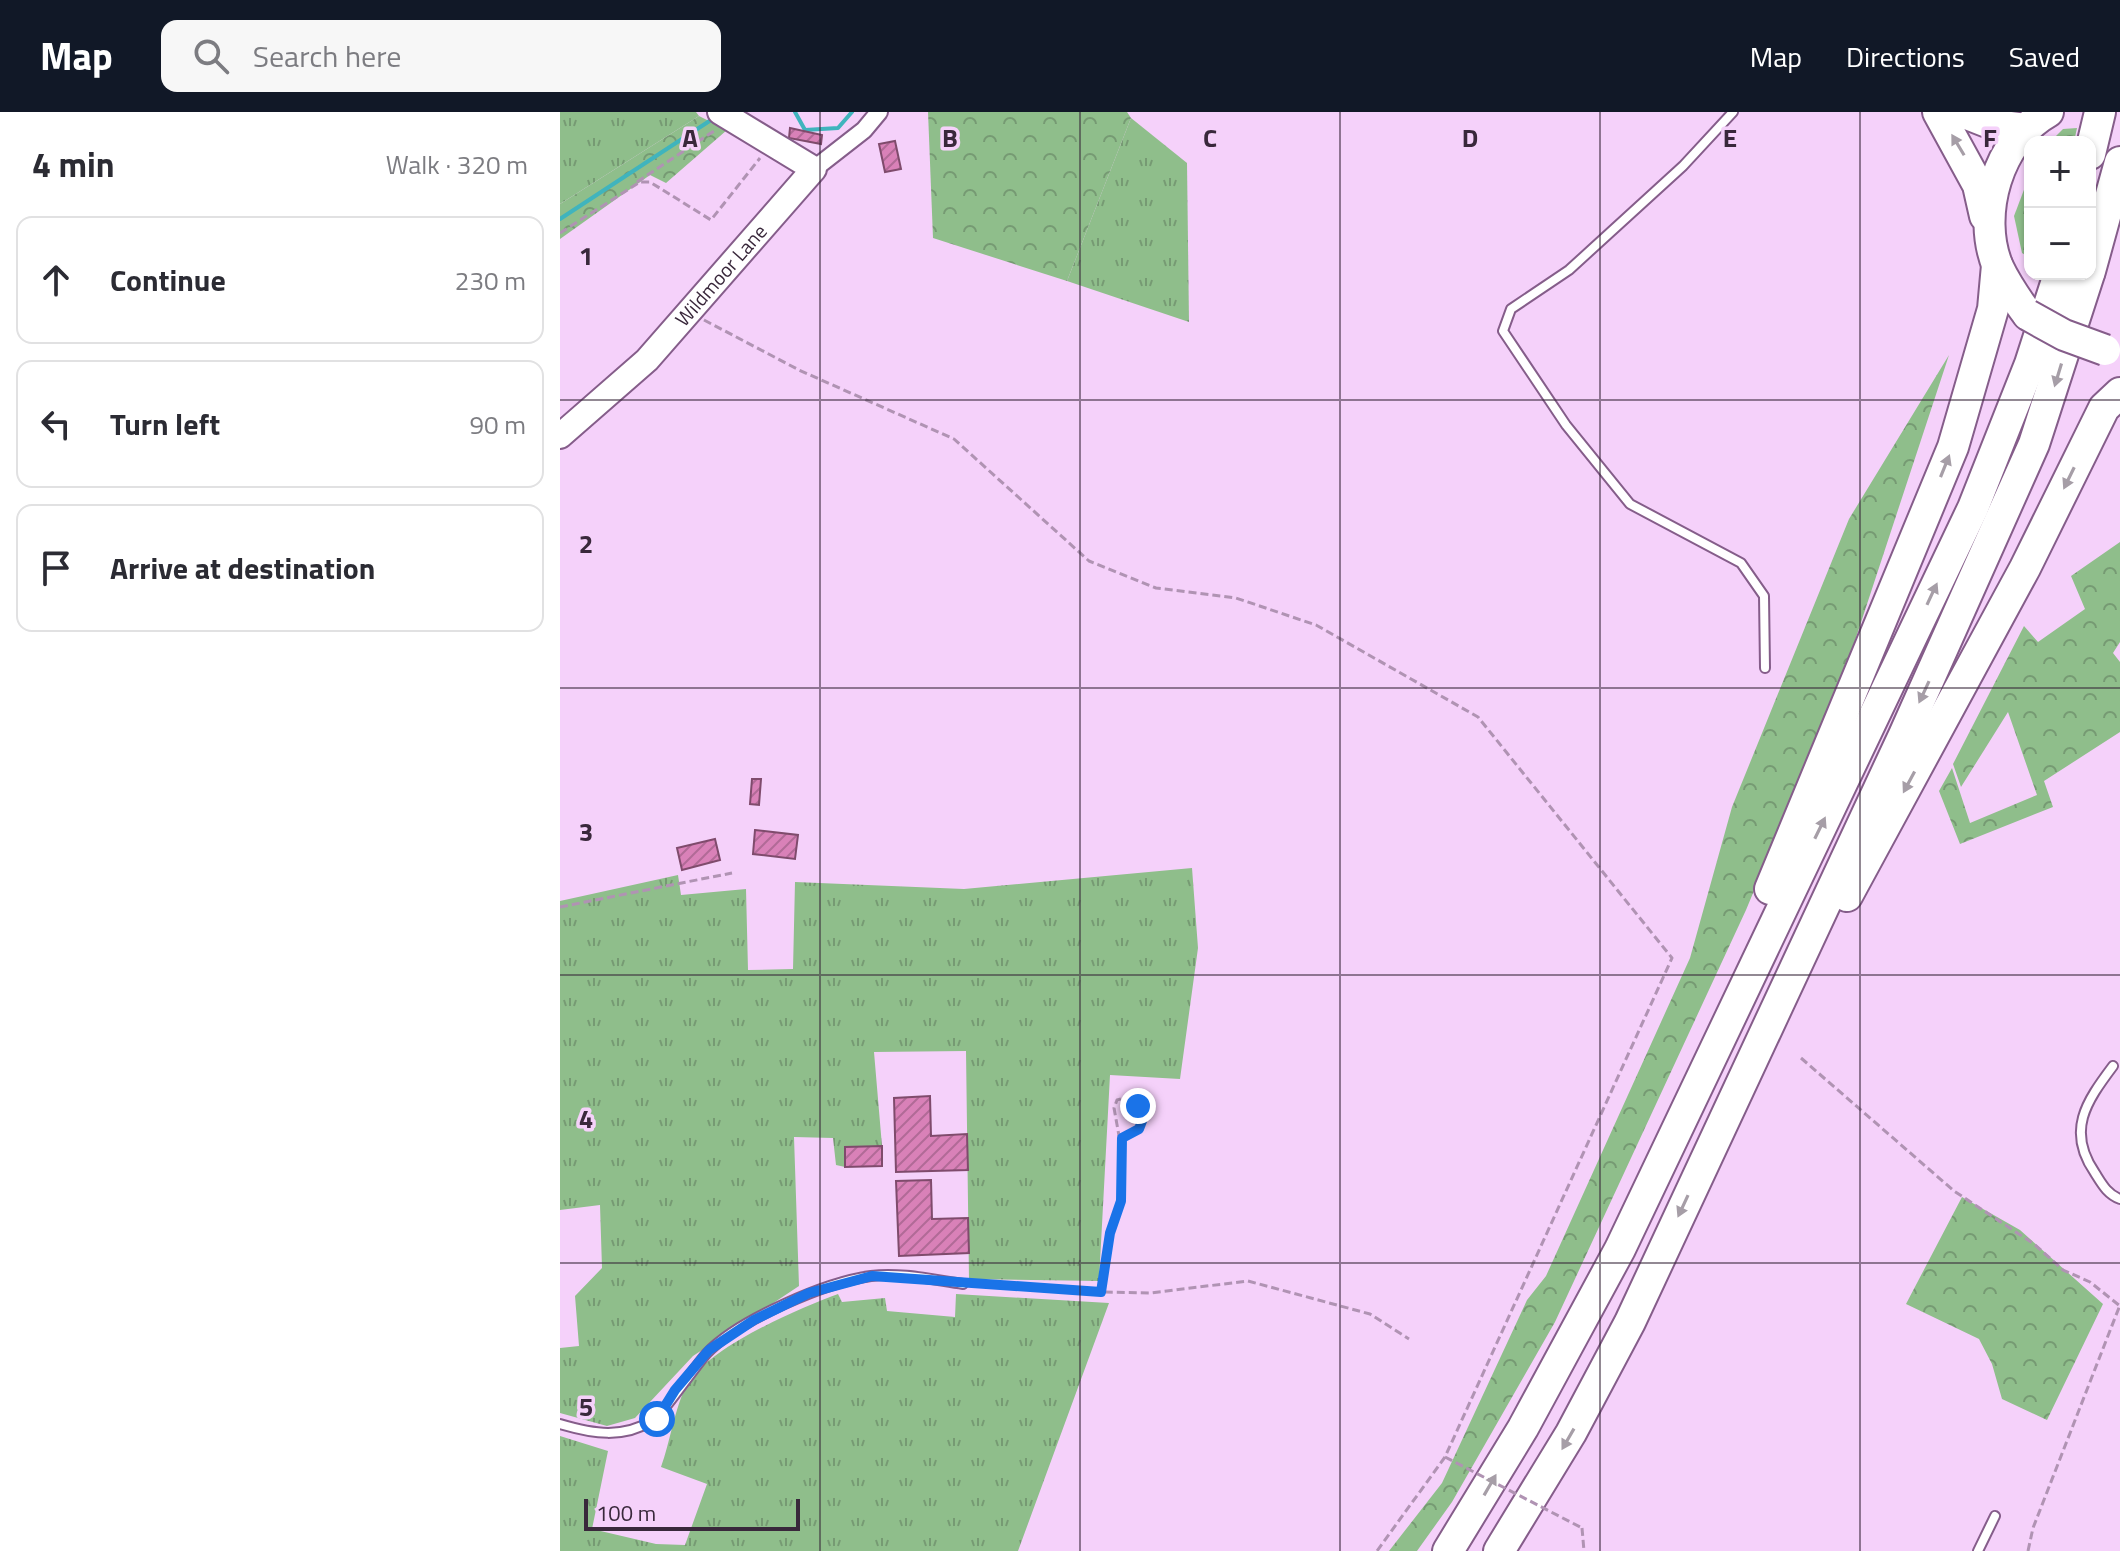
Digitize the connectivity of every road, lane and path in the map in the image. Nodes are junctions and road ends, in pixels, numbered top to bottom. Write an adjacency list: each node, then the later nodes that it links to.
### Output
1 (879, 112): 11 (street, Wildmoor Lane)
2 (1733, 112): 23 (lane)
3 (1938, 112): 14 (highway, one-way to 3)
4 (1962, 112): 7 (highway)
5 (2100, 112): 8 (highway)
6 (726, 116): 9 (street); 12 (path)
7 (2038, 118): 14 (highway)
8 (2094, 136)
9 (767, 141): 11 (street); 12 (path)
10 (2120, 162): 15 (highway)
11 (814, 169): 19 (street, Wildmoor Lane)
12 (630, 186): 13 (path)
13 (560, 233)
14 (1990, 234): 16 (highway)
15 (2096, 251)
16 (1997, 265): 20 (highway, bridge); 31 (highway, one-way to 16)
17 (2057, 280): 31 (highway, one-way to 17)
18 (2088, 280): 29 (highway, one-way to 29)
19 (690, 312): 22 (street, Wildmoor Lane); 37 (path)
20 (2113, 351)
21 (2120, 393): 29 (highway, one-way to 29)
22 (560, 436)
23 (1765, 668)
24 (732, 873): 25 (path)
25 (560, 907)
26 (1801, 1058): 34 (path)
27 (2113, 1066): 30 (lane)
28 (1122, 1138): 28 (path); 33 (path)
29 (1703, 1162): 41 (highway, one-way to 41)
30 (2120, 1199)
31 (1620, 1249): 40 (highway, one-way to 31)
32 (963, 1284): 33 (path); 36 (lane)
33 (1101, 1292): 35 (path)
34 (2120, 1306): 44 (path)
35 (1409, 1339)
36 (560, 1424)
37 (1445, 1457): 39 (path); 42 (path, bridge)
38 (1995, 1516): 43 (lane)
39 (1377, 1551)
40 (1448, 1551)
41 (1499, 1551)
42 (1584, 1551)
43 (1978, 1551)
44 (2028, 1551)

